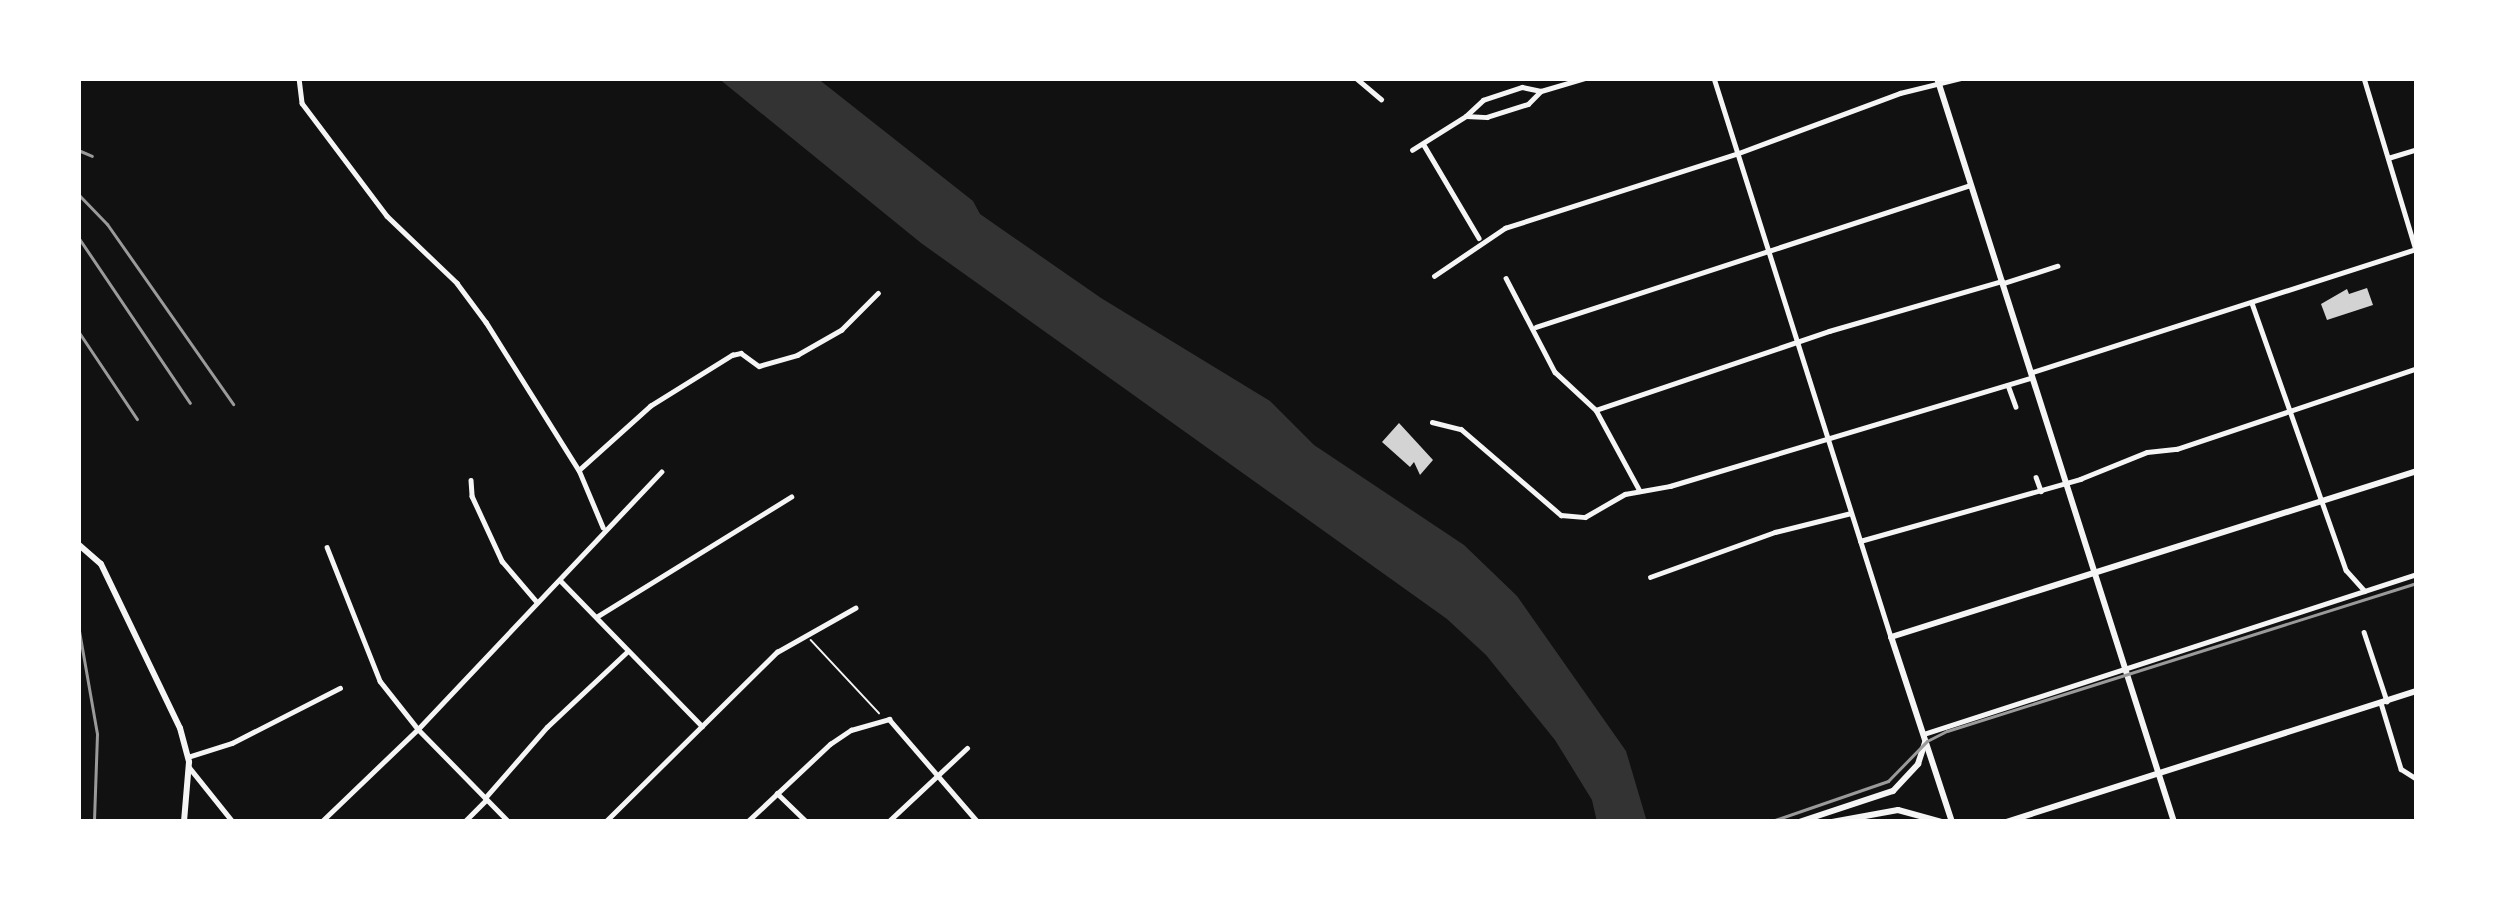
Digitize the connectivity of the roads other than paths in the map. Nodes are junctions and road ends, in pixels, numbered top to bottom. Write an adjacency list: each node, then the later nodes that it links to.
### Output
1 (299, 78): 37 (street)
2 (1356, 78): 10 (street)
3 (1532, 78): 9 (street)
4 (1585, 78): 9 (street)
5 (1714, 78): 15 (street)
6 (1961, 78): 8 (street)
7 (2364, 78): 16 (street)
8 (1938, 81): 15 (street); 17 (main road)
9 (1541, 91): 11 (street); 11 (street)
10 (1381, 99)
11 (1466, 116): 12 (street)
12 (1424, 145): 13 (street); 18 (street)
13 (1412, 149)
14 (2417, 149): 16 (street)
15 (1736, 154): 18 (street); 20 (street)
16 (2388, 158): 19 (street)
17 (1972, 185): 20 (street); 24 (main road)
18 (1480, 241): 22 (street)
19 (2417, 250): 26 (street)
20 (1766, 251): 27 (street); 28 (street)
21 (2057, 266): 24 (street)
22 (1434, 276)
23 (1506, 278): 27 (street)
24 (2004, 282): 28 (street); 30 (main road)
25 (878, 293): 37 (street)
26 (2251, 302): 30 (street); 33 (street)
27 (1536, 327): 34 (street)
28 (1796, 344): 34 (street); 36 (street)
29 (2417, 368): 33 (street)
30 (2033, 375): 31 (street); 42 (main road)
31 (2008, 385): 32 (street); 36 (street)
32 (2016, 406)
33 (2289, 409): 42 (street); 46 (street)
34 (1596, 410): 43 (street)
35 (1432, 422): 43 (street)
36 (1826, 437): 43 (street); 47 (street)
37 (579, 470): 48 (street)
38 (2417, 471): 46 (main road)
39 (661, 472): 48 (street)
40 (2036, 477): 44 (street)
41 (471, 480): 57 (street)
42 (2069, 483): 44 (street); 52 (main road)
43 (1640, 490)
44 (2041, 491): 49 (street)
45 (790, 497): 59 (street)
46 (2324, 501): 52 (main road); 56 (street)
47 (1851, 513): 49 (street); 54 (street)
48 (603, 527): 55 (street)
49 (1860, 541): 61 (street)
50 (78, 544): 71 (main road)
51 (326, 547): 68 (street)
52 (2098, 572): 61 (main road); 63 (main road)
53 (2417, 574): 56 (street)
54 (1650, 577)
55 (560, 580): 57 (street); 59 (street)
56 (2366, 591): 63 (street)
57 (537, 602): 68 (street)
58 (856, 608): 67 (street)
59 (598, 616): 62 (street)
60 (2365, 632): 66 (street)
61 (1891, 637): 69 (main road)
62 (627, 652): 67 (street); 77 (street)
63 (2127, 668): 69 (street); 74 (main road)
64 (340, 688): 71 (street)
65 (2417, 691): 66 (main road)
66 (2384, 702): 74 (main road); 75 (street)
67 (702, 726): 83 (street)
68 (418, 729): 77 (street); 80 (street)
69 (1925, 736): 88 (main road); 91 (main road)
70 (967, 748): 73 (street)
71 (188, 757): 72 (main road)
72 (189, 767): 78 (main road); 79 (street)
73 (938, 772): 76 (street); 86 (street); 87 (street)
74 (2159, 773): 92 (main road); 93 (main road)
75 (2417, 779)
76 (777, 793): 84 (street); 85 (street)
77 (486, 798): 81 (street); 82 (street)
78 (184, 822)
79 (233, 822)
80 (321, 822)
81 (464, 822)
82 (509, 822)
83 (605, 822)
84 (747, 822)
85 (807, 822)
86 (888, 822)
87 (978, 822)
88 (1799, 822)
89 (1832, 822): 90 (main road)
90 (1942, 822)
91 (1952, 822)
92 (2006, 822)
93 (2174, 822)

